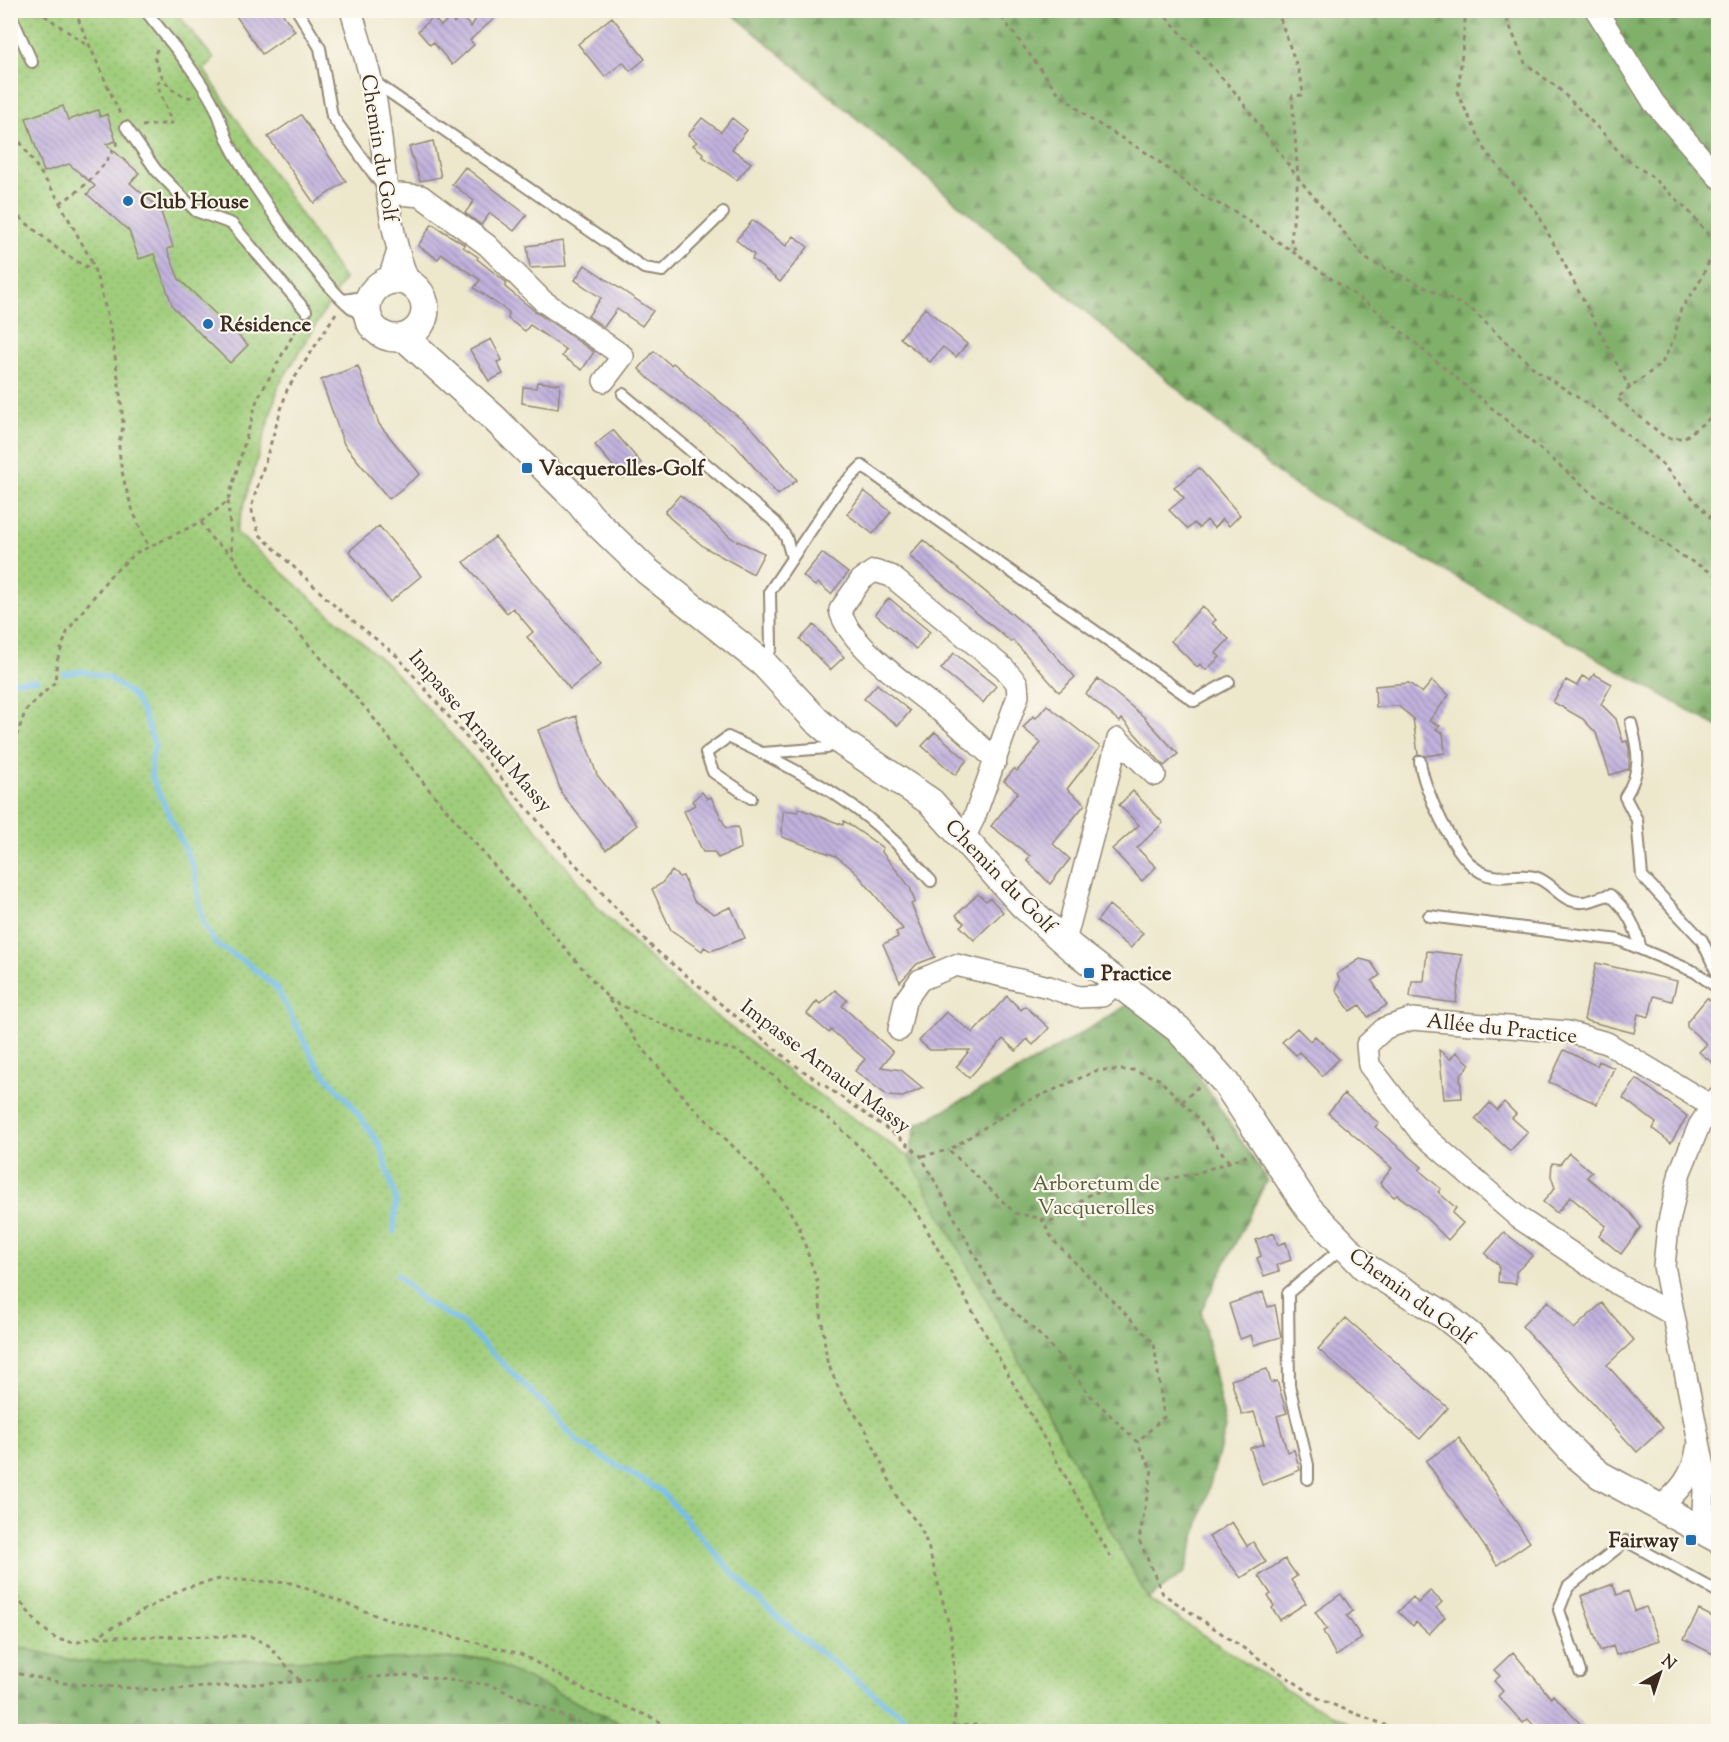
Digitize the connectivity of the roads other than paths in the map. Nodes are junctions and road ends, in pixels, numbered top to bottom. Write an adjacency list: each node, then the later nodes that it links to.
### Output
1 (145, 10): 12 (lane)
2 (297, 10): 10 (lane)
3 (351, 10): 7 (street, Chemin du Golf)
4 (1596, 10): 9 (street)
5 (10, 13): 6 (lane)
6 (32, 62)
7 (370, 79): 10 (street, Chemin du Golf); 11 (lane)
8 (126, 127): 13 (lane)
9 (1719, 177)
10 (387, 193): 12 (street, Chemin du Golf); 17 (street)
11 (723, 213)
12 (376, 296): 14 (street); 15 (street)
13 (306, 310)
14 (423, 318): 15 (street); 16 (street)
15 (404, 337): 16 (street, Chemin du Golf)
16 (427, 360): 20 (street, Chemin du Golf)
17 (604, 381)
18 (622, 394): 19 (lane)
19 (792, 558): 20 (lane); 21 (lane)
20 (764, 664): 29 (street, Chemin du Golf)
21 (1229, 682)
22 (1631, 723): 34 (lane)
23 (827, 748): 24 (lane)
24 (763, 753): 28 (lane); 30 (lane)
25 (996, 760): 25 (street); 29 (street)
26 (1420, 761): 33 (lane)
27 (1155, 775): 32 (street)
28 (751, 798)
29 (964, 838): 32 (street, Chemin du Golf)
30 (931, 881)
31 (1429, 916): 33 (lane)
32 (1065, 941): 35 (street, Chemin du Golf)
33 (1641, 949): 36 (lane)
34 (1719, 975)
35 (1118, 981): 37 (street); 39 (street, Chemin du Golf)
36 (1719, 988)
37 (900, 1030)
38 (1716, 1104): 40 (street); 40 (street, Allée du Practice)
39 (1343, 1247): 42 (lane); 45 (street, Chemin du Golf)
40 (1672, 1314): 41 (street)
41 (1698, 1442): 43 (street); 44 (street)
42 (1308, 1479)
43 (1682, 1488): 44 (street); 45 (street)
44 (1704, 1498): 46 (street)
45 (1658, 1509): 46 (street, Chemin du Golf)
46 (1710, 1535)
47 (1719, 1592): 48 (lane)
48 (1580, 1672)

